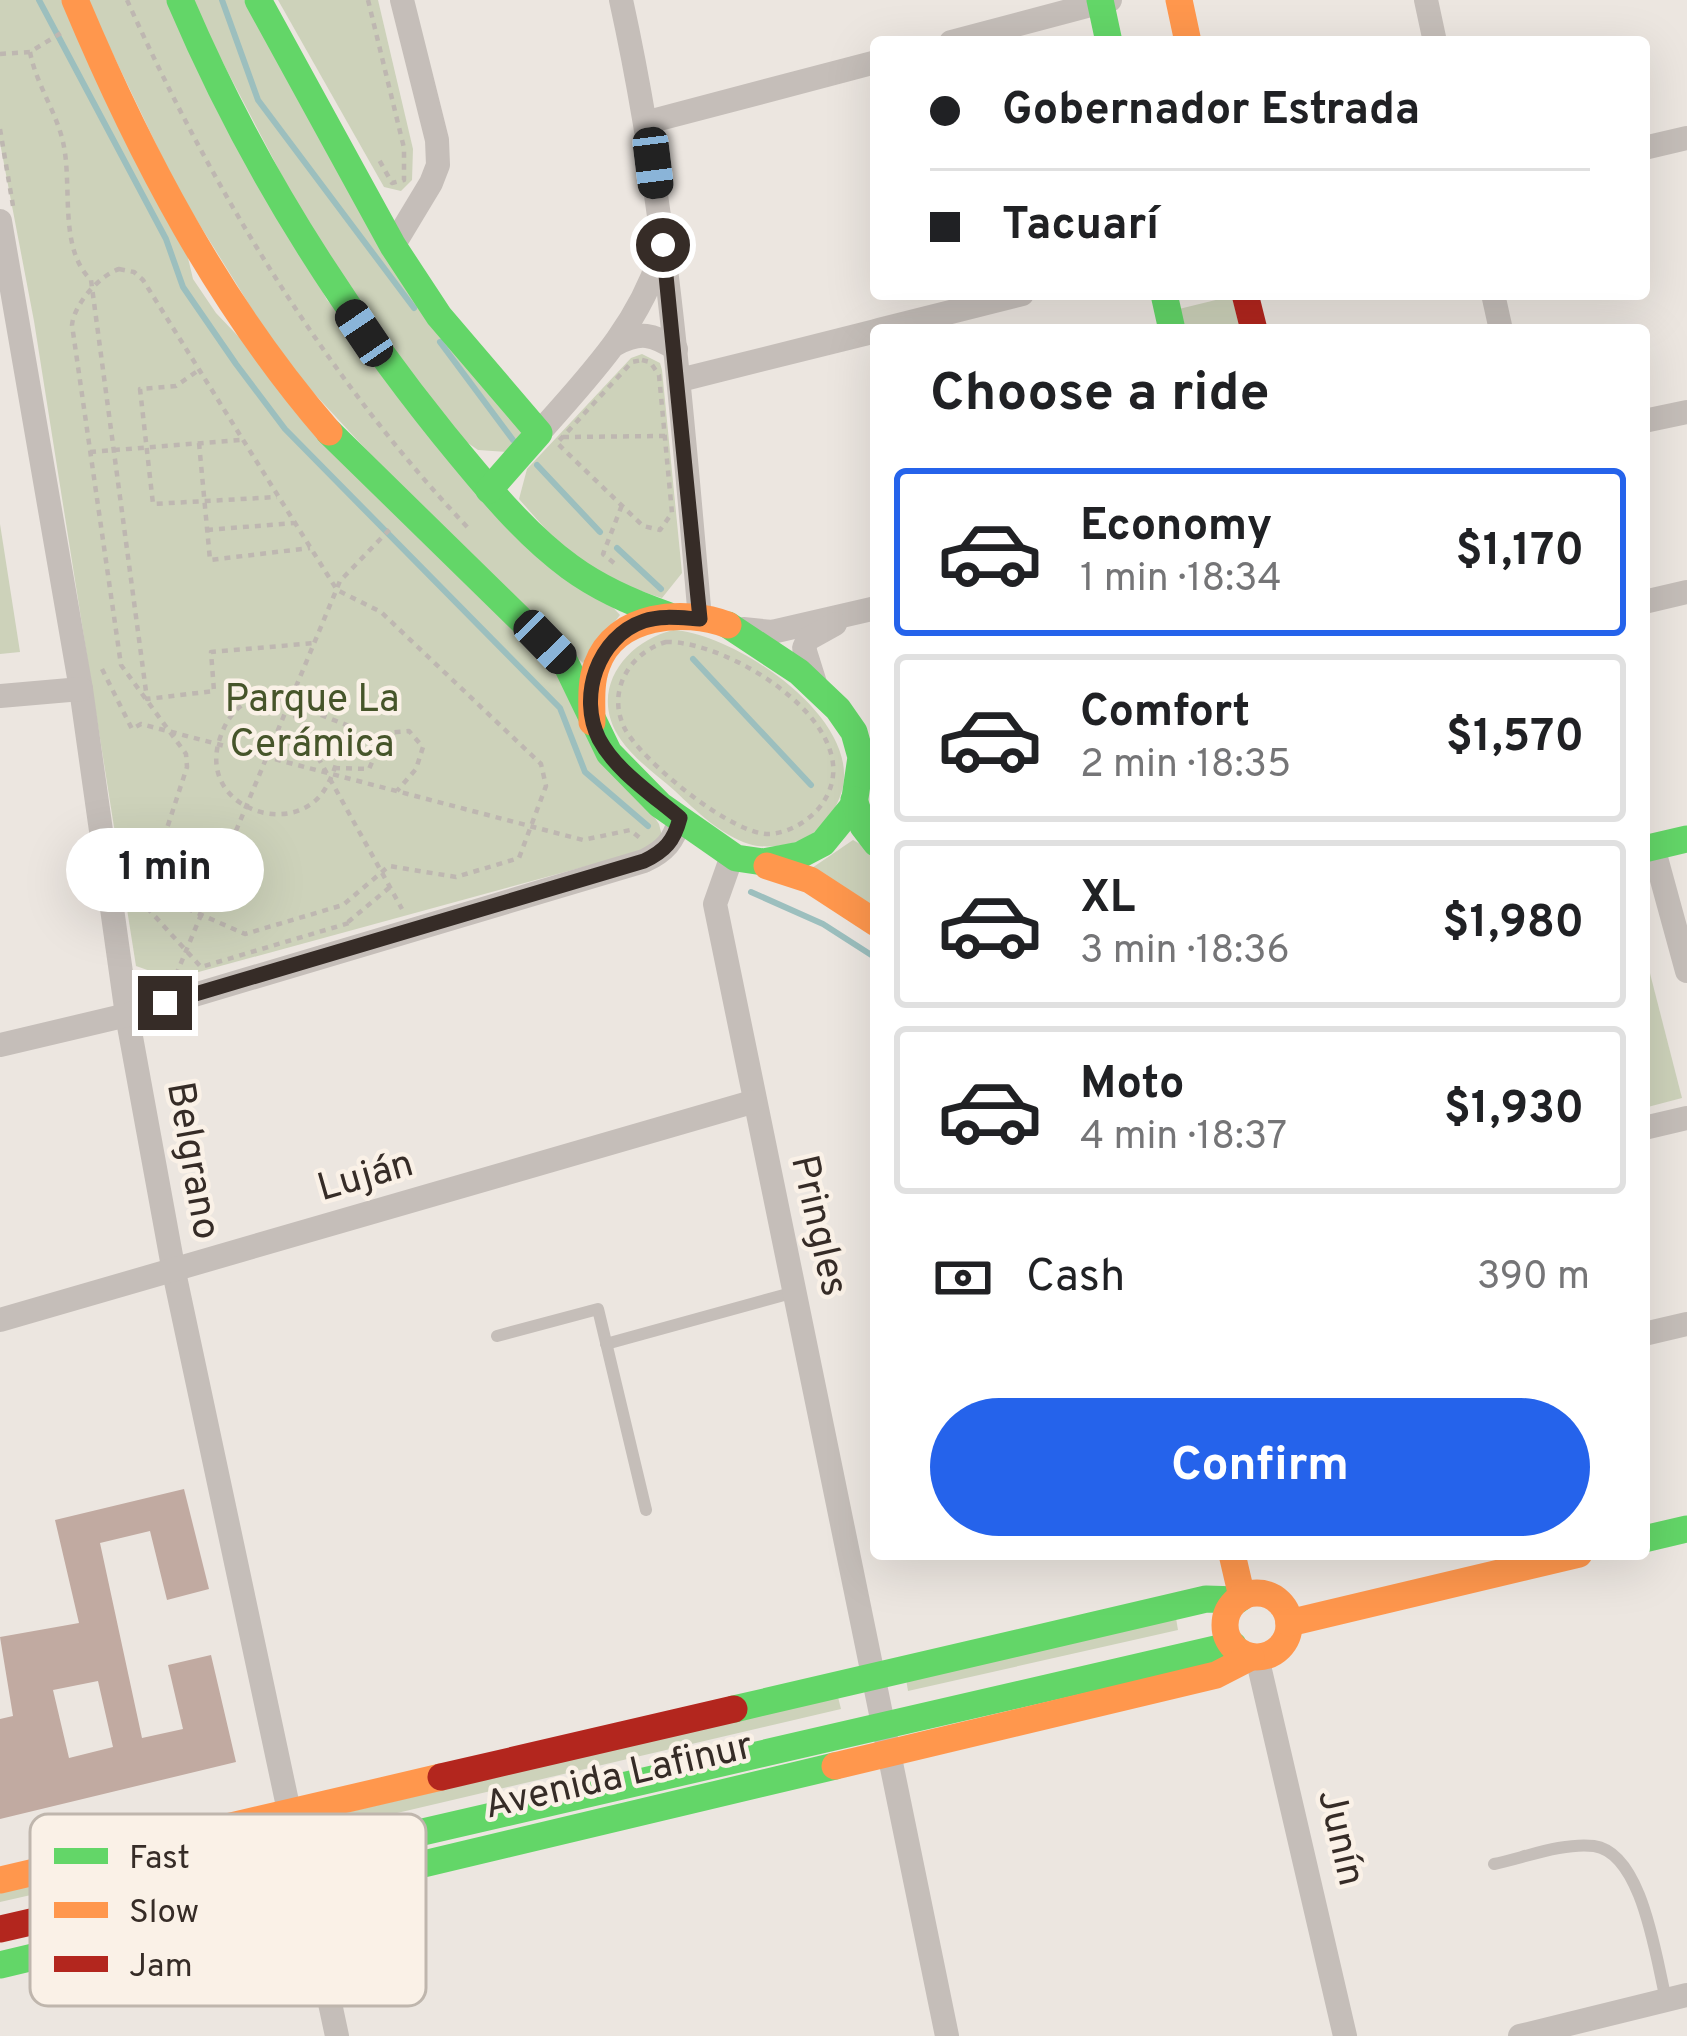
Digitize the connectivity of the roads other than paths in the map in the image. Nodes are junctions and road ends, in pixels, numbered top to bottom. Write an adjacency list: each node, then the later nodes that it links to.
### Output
1 (75, 0): 38 (main road)
2 (180, 0): 29 (main road)
3 (258, 0): 19 (main road)
4 (402, 0): 19 (street)
5 (621, 0): 14 (street)
6 (1178, 0): 11 (main road)
7 (1426, 0): 12 (street)
8 (1104, 1): 9 (street); 10 (main road)
9 (973, 36)
10 (1108, 36)
11 (1187, 36)
12 (1434, 36)
13 (870, 64): 14 (street)
14 (648, 122): 18 (street)
15 (1687, 138): 16 (street)
16 (1650, 147)
17 (5, 233): 35 (street, Belgrano)
18 (663, 245): 23 (street); 24 (street)
19 (393, 246): 28 (main road)
20 (998, 300): 21 (street)
21 (901, 324)
22 (870, 332): 25 (street)
23 (616, 344): 24 (street); 28 (street)
24 (676, 349): 25 (street)
25 (680, 380): 34 (street)
26 (1687, 412): 27 (street)
27 (1650, 420)
28 (551, 435): 29 (main road)
29 (489, 490): 34 (main road)
30 (1687, 592): 31 (street)
31 (1650, 601)
32 (870, 610): 34 (street)
33 (870, 610): 37 (street)
34 (699, 619): 37 (main road); 38 (main road)
35 (91, 691): 36 (street); 49 (street, Belgrano)
36 (0, 696)
37 (841, 712): 39 (main road)
38 (592, 722): 41 (main road)
39 (869, 770): 40 (main road)
40 (854, 800): 42 (main road); 46 (main road)
41 (680, 818): 46 (main road); 49 (street)
42 (870, 836)
43 (1687, 839): 44 (main road)
44 (1650, 848)
45 (1650, 854): 48 (street)
46 (739, 859): 47 (main road); 51 (street, Pringles)
47 (870, 919)
48 (1687, 971)
49 (128, 1015): 50 (street); 54 (street, Belgrano)
50 (0, 1045)
51 (752, 1102): 54 (street, Luján); 55 (street, Pringles)
52 (1687, 1118): 53 (street)
53 (1650, 1127)
54 (174, 1272): 56 (street, Luján); 71 (street, Belgrano)
55 (796, 1291): 60 (lane); 68 (street, Pringles)
56 (0, 1321)
57 (1687, 1324): 58 (street)
58 (1650, 1333)
59 (496, 1336): 60 (lane)
60 (606, 1344): 61 (lane)
61 (646, 1510)
62 (1687, 1529): 63 (main road)
63 (1650, 1538)
64 (1233, 1560): 67 (main road, Junín)
65 (1555, 1560): 66 (main road)
66 (1289, 1623): 67 (main road); 67 (main road)
67 (1241, 1630): 68 (main road, Avenida Lafinur); 69 (main road, Avenida Lafinur); 70 (main road, Avenida Lafinur); 88 (street, Junín)
68 (876, 1678): 69 (street, Pringles); 71 (main road, Avenida Lafinur)
69 (884, 1716): 70 (street, Pringles); 73 (main road, Avenida Lafinur)
70 (892, 1756): 74 (main road, Avenida Lafinur); 87 (street, Pringles)
71 (292, 1813): 72 (main road, Avenida Lafinur)
72 (288, 1814)
73 (426, 1822)
74 (426, 1864)
75 (1494, 1864): 84 (lane)
76 (30, 1873): 77 (main road, Avenida Lafinur)
77 (0, 1880)
78 (30, 1904): 79 (main road, Avenida Lafinur)
79 (0, 1910)
80 (30, 1922): 81 (main road, Avenida Lafinur)
81 (0, 1930)
82 (30, 1958): 83 (main road, Avenida Lafinur)
83 (0, 1965)
84 (1676, 1998): 89 (street)
85 (331, 2006): 86 (street, Belgrano)
86 (337, 2036)
87 (947, 2036)
88 (1345, 2036)
89 (1520, 2036)

